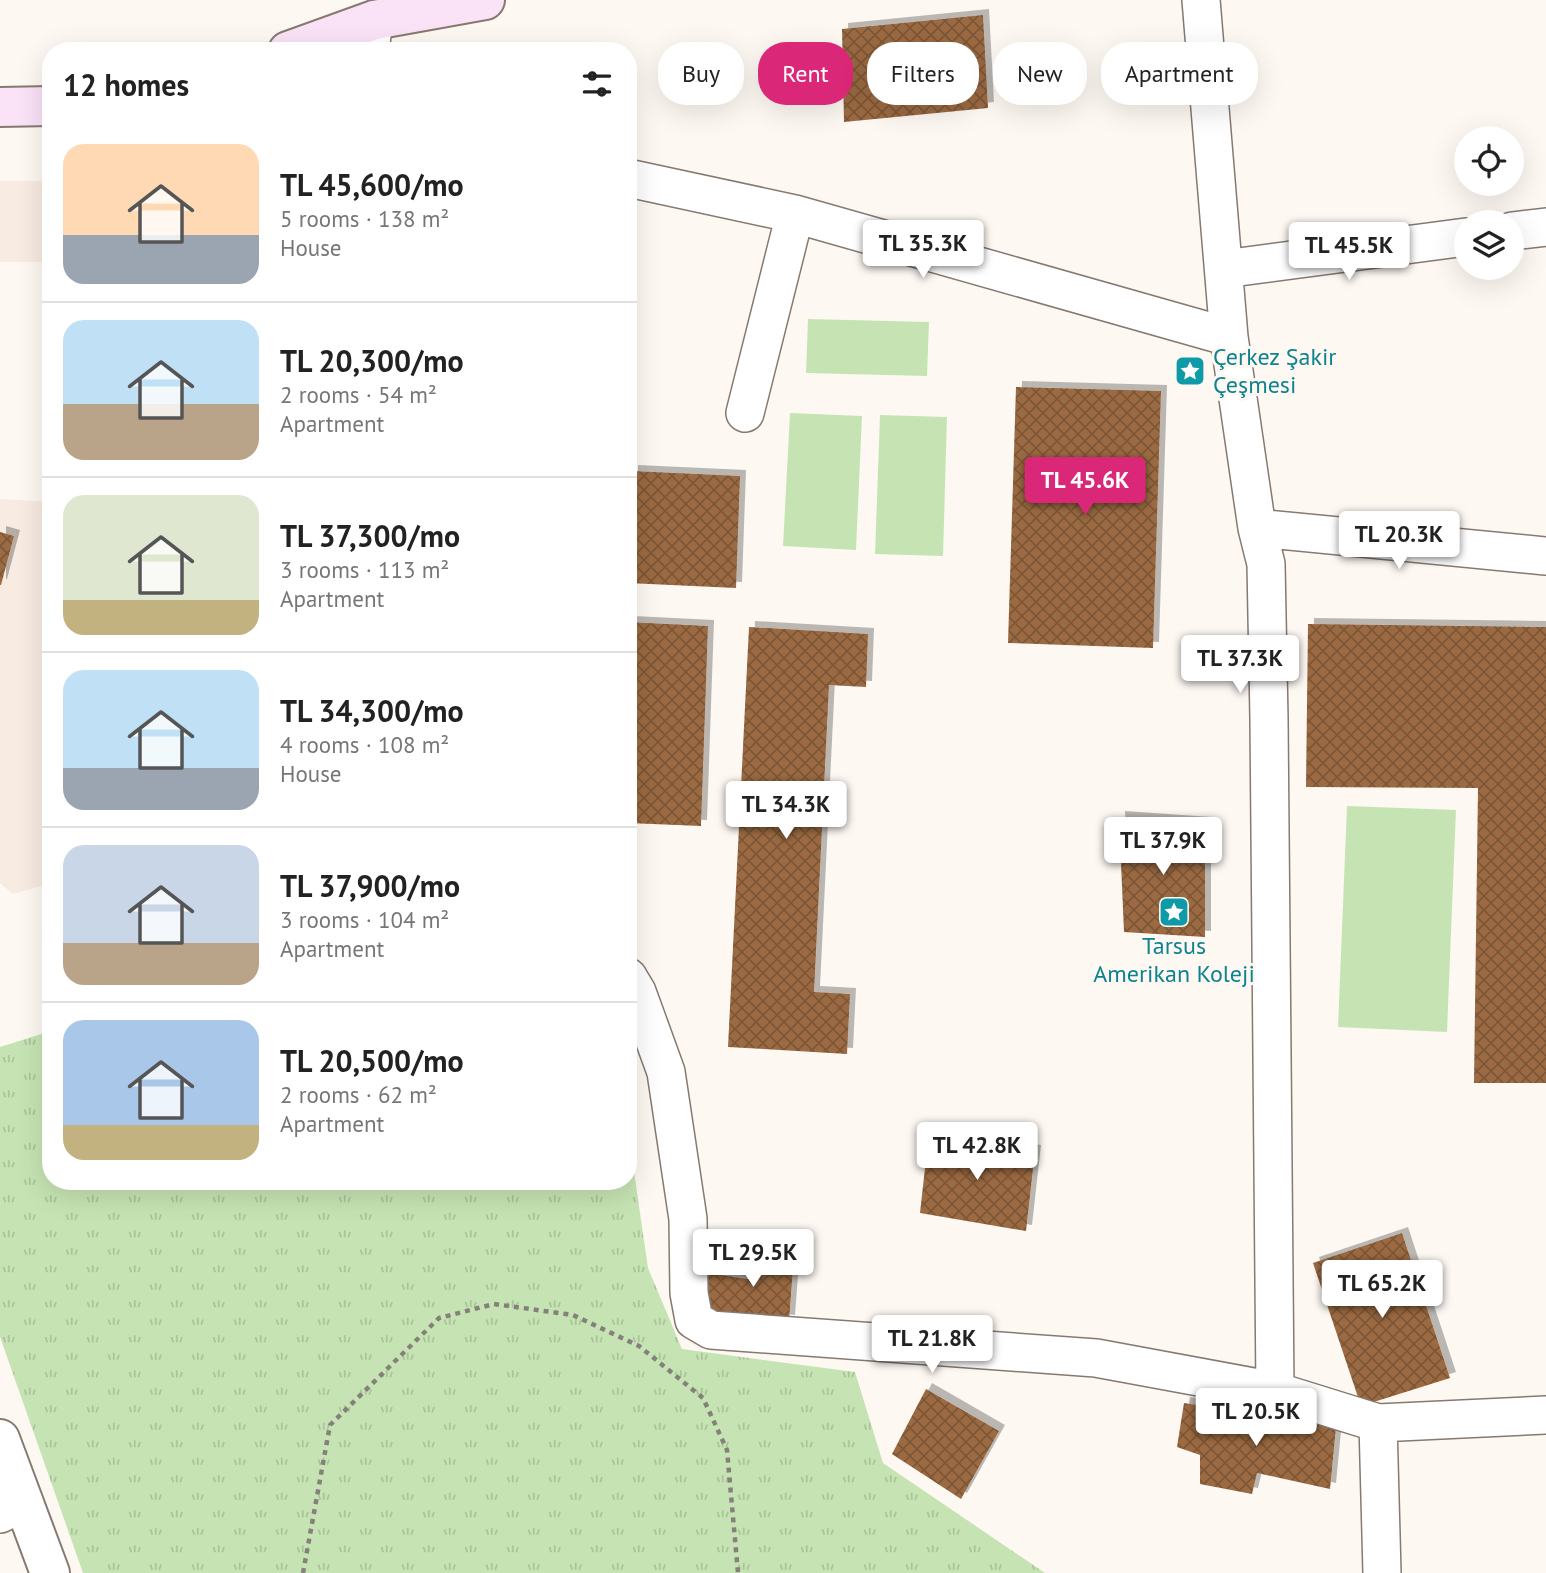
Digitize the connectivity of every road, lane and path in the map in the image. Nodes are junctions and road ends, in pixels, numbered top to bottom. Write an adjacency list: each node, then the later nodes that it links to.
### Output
1 (485, 0): 3 (main road)
2 (1200, 0): 12 (street)
3 (372, 36): 4 (main road)
4 (338, 42)
5 (42, 106): 6 (main road)
6 (0, 107)
7 (637, 180): 8 (street)
8 (795, 214): 13 (street); 14 (street)
9 (1546, 227): 10 (street)
10 (1524, 230)
11 (1454, 239): 12 (street)
12 (1224, 269): 13 (street)
13 (1229, 337): 15 (street)
14 (745, 413)
15 (1257, 528): 16 (street); 18 (street)
16 (1546, 556)
17 (637, 992): 18 (street)
18 (1275, 1391): 20 (street)
19 (1546, 1415): 20 (street)
20 (1378, 1423): 26 (street)
21 (0, 1439): 22 (street)
22 (12, 1508): 23 (street)
23 (50, 1573)
24 (303, 1573): 25 (path)
25 (738, 1573)
26 (1382, 1573)

